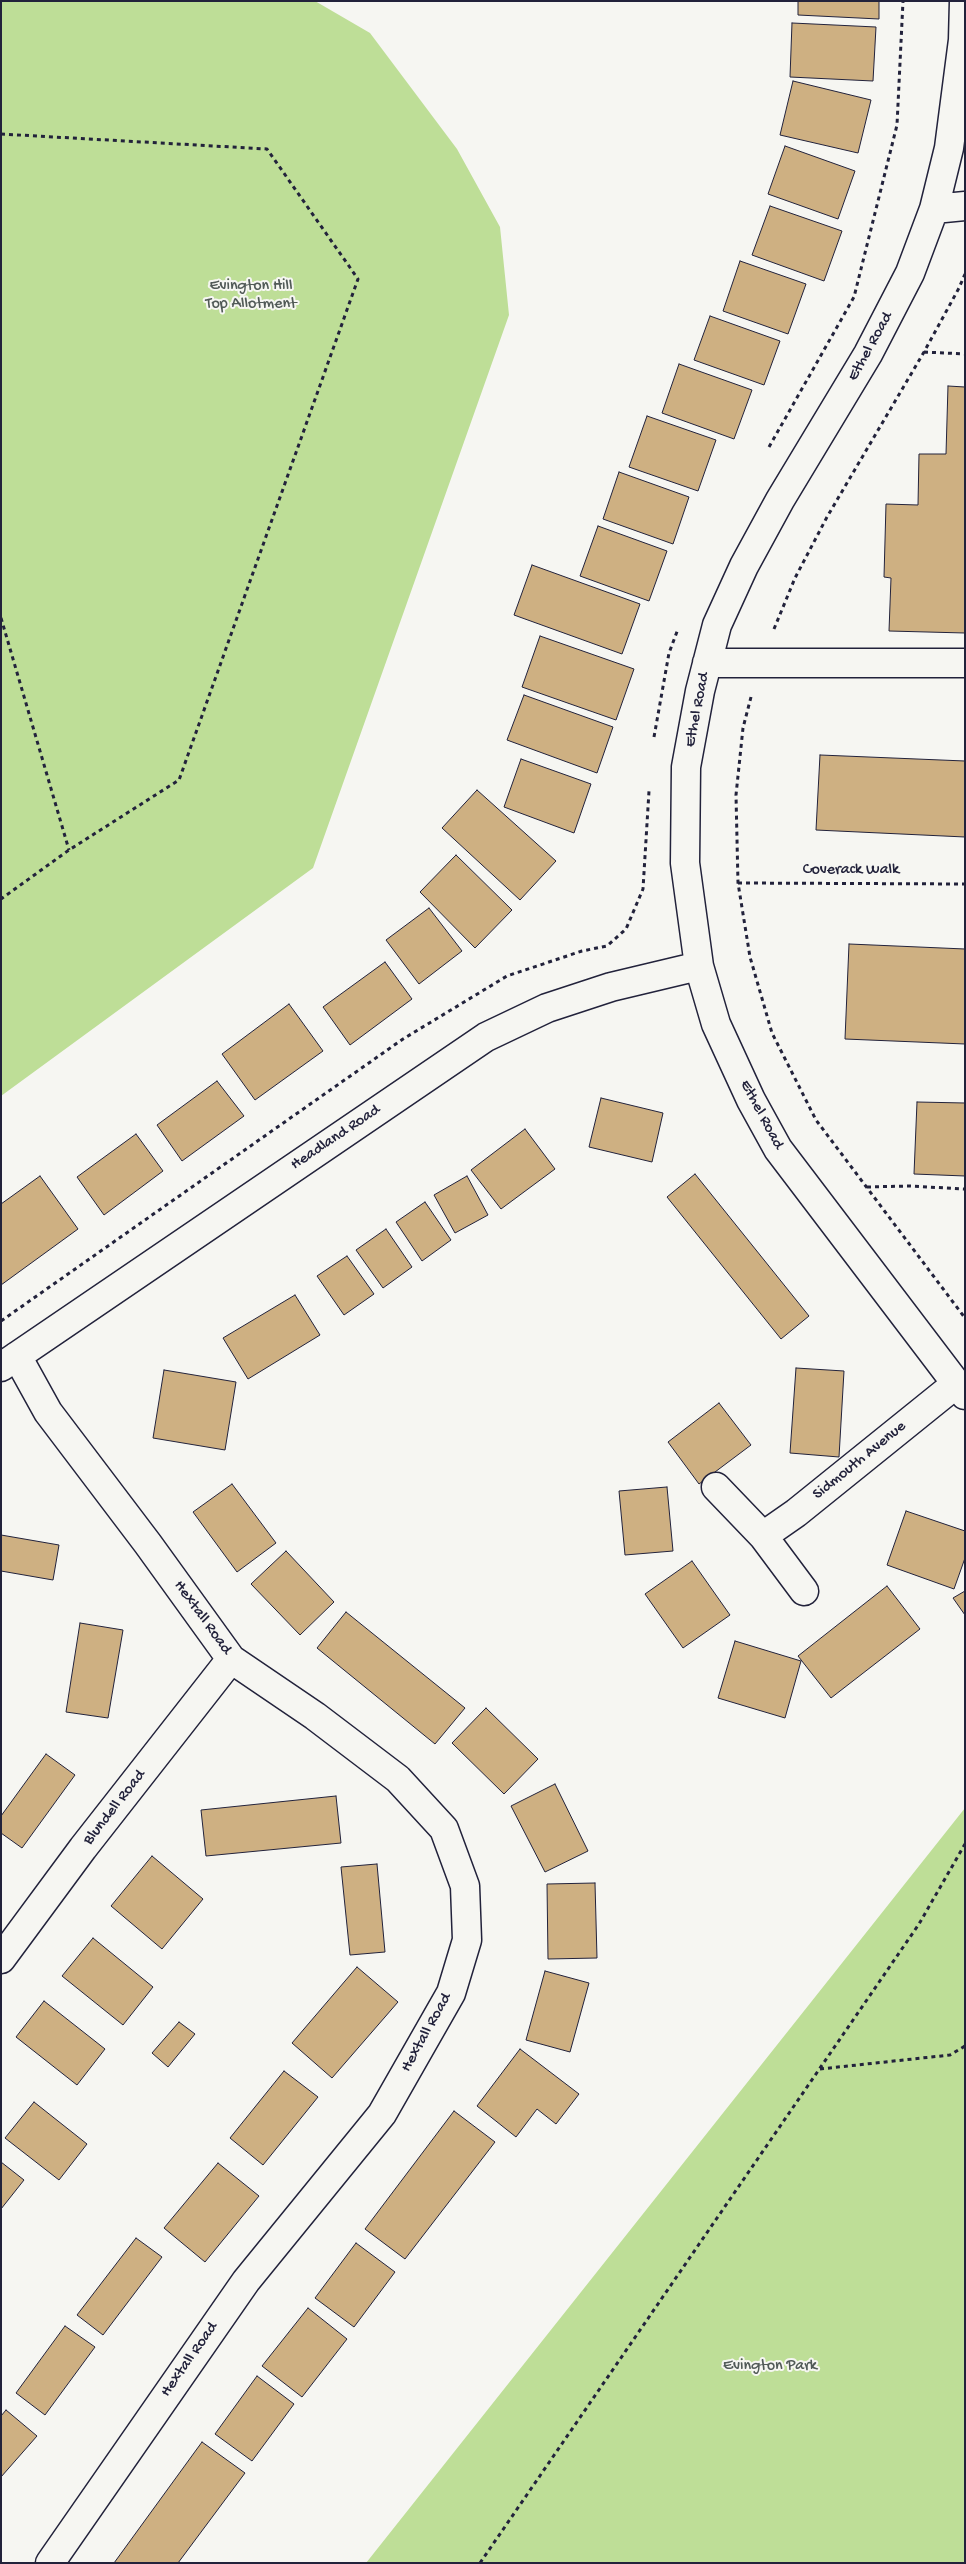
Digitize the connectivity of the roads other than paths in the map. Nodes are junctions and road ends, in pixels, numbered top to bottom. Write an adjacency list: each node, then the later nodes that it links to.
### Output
1 (964, 1): 3 (street, Ethel Road)
2 (965, 206): 3 (street)
3 (934, 209): 4 (street, Ethel Road)
4 (707, 663): 5 (street); 6 (street, Ethel Road)
5 (965, 663)
6 (699, 966): 7 (street, Headland Road); 8 (street, Ethel Road)
7 (9, 1361): 12 (street, Hextall Road)
8 (960, 1389): 10 (street, Sidmouth Avenue)
9 (716, 1487): 10 (street)
10 (763, 1536): 11 (street)
11 (804, 1591)
12 (231, 1659): 13 (street, Blundell Road); 14 (street, Hextall Road)
13 (1, 1959)
14 (50, 2563)

